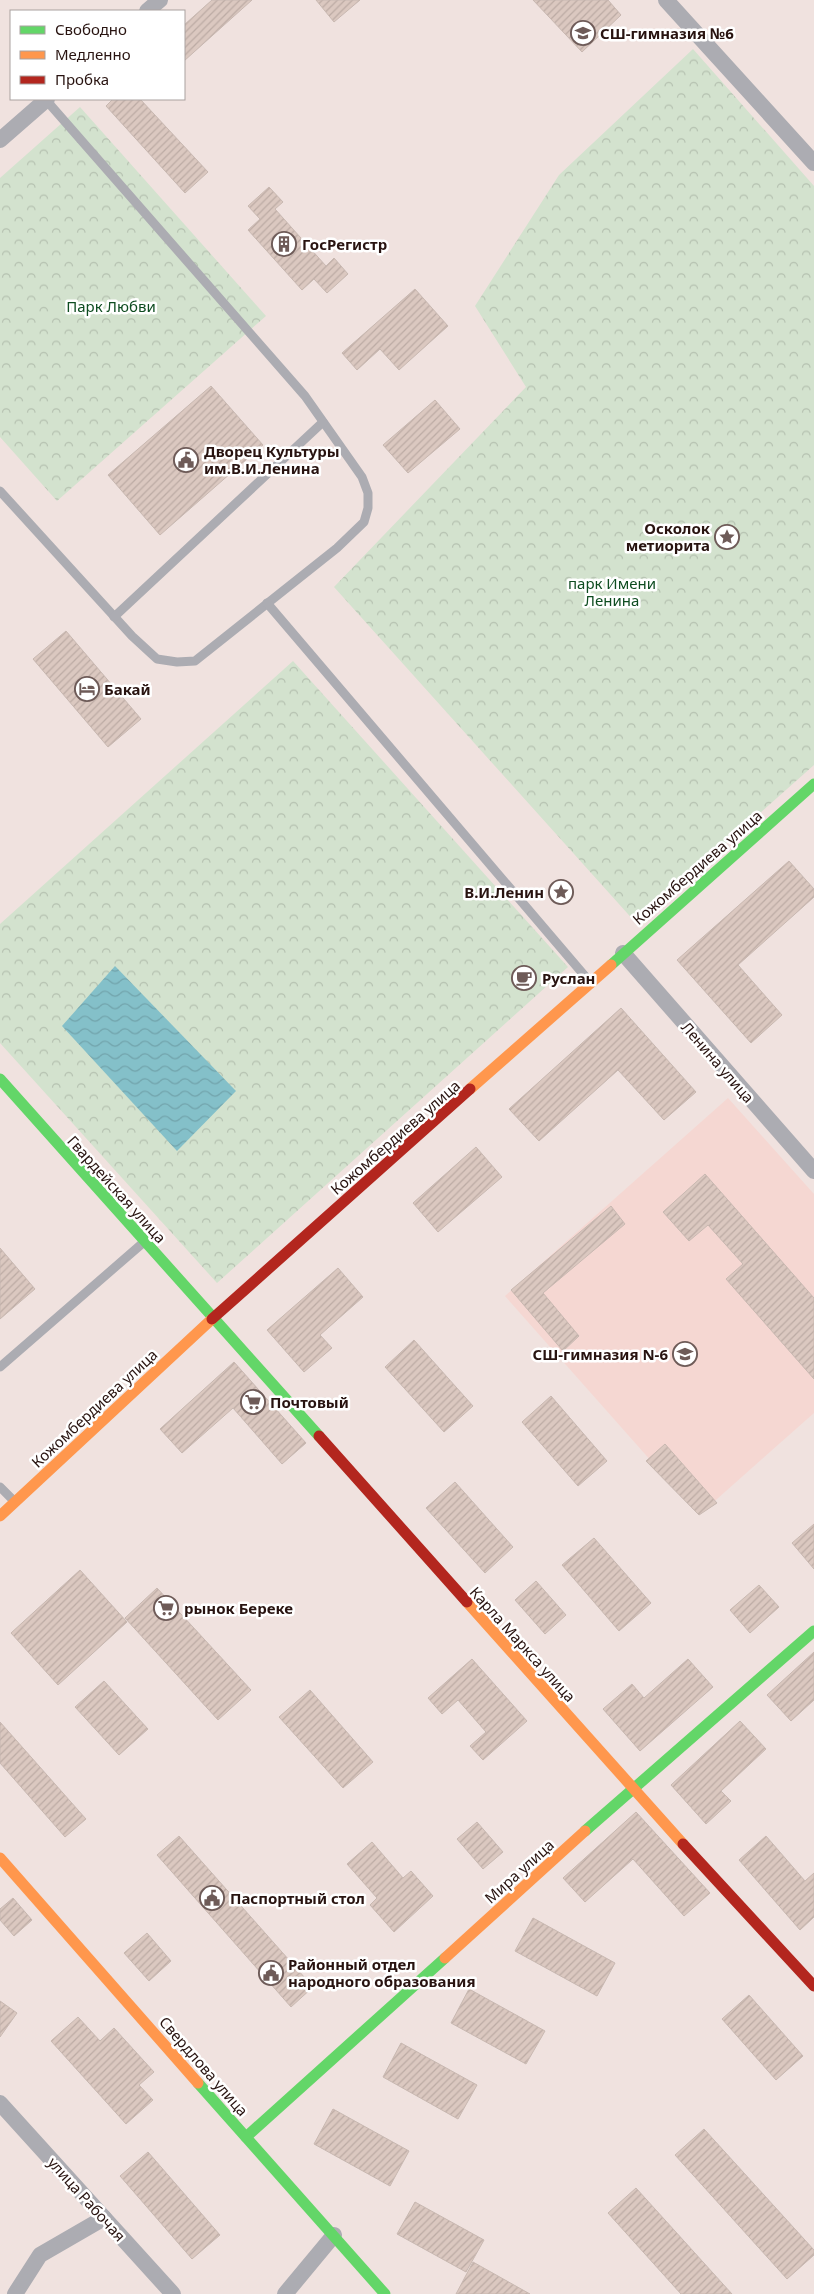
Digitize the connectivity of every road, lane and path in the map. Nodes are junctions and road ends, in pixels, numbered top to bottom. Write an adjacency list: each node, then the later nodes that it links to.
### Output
1 (160, 0): 3 (street)
2 (666, 0): 7 (street)
3 (148, 10)
4 (46, 100): 6 (street)
5 (48, 100): 8 (lane)
6 (0, 140)
7 (814, 162)
8 (323, 422): 10 (lane); 11 (lane)
9 (0, 490): 11 (lane)
10 (267, 604): 11 (lane); 14 (lane)
11 (114, 617)
12 (814, 784): 13 (street, Кожомбердиева улица)
13 (623, 953): 14 (street, Кожомбердиева улица); 16 (street, Ленина улица)
14 (590, 983): 18 (street, Кожомбердиева улица)
15 (0, 1079): 17 (street, Гвардейская улица)
16 (814, 1172)
17 (144, 1242): 18 (street, Гвардейская улица); 19 (lane)
18 (212, 1319): 21 (street, Кожомбердиева улица); 24 (street, Карла Маркса улица)
19 (0, 1367)
20 (0, 1487): 21 (lane)
21 (15, 1502): 22 (street, Кожомбердиева улица)
22 (0, 1516)
23 (814, 1630): 24 (street, Мира улица)
24 (633, 1788): 26 (street, Карла Маркса улица); 28 (street, Мира улица)
25 (0, 1858): 28 (street, Свердлова улица)
26 (814, 1986)
27 (0, 2103): 29 (street, улица Рабочая)
28 (246, 2137): 30 (street, Свердлова улица)
29 (104, 2218): 31 (street); 32 (street, улица Рабочая)
30 (334, 2235): 33 (street); 34 (street, Свердлова улица)
31 (16, 2294)
32 (174, 2294)
33 (285, 2294)
34 (385, 2294)

